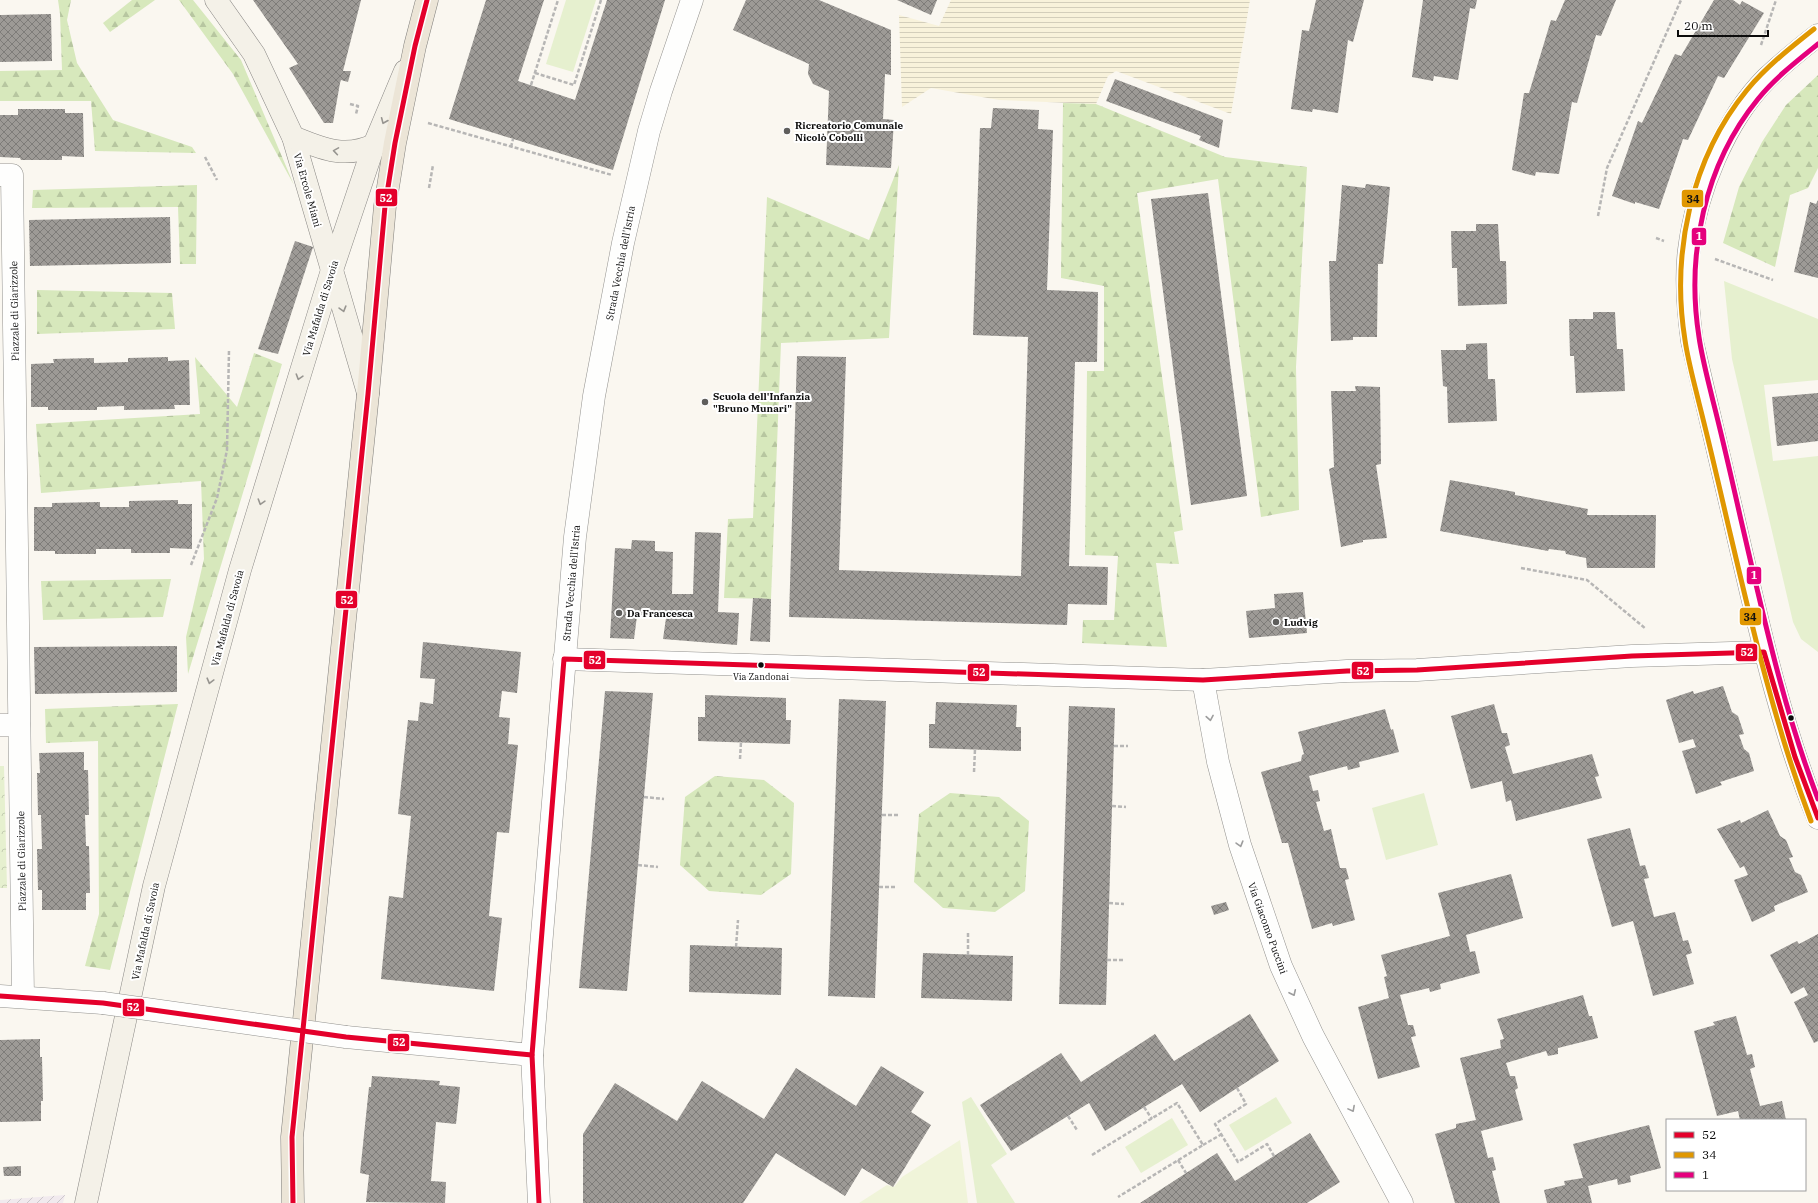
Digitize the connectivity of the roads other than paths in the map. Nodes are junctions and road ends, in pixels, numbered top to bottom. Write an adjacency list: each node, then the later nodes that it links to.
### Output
1 (216, 0): 6 (street, Via Ercole Miani)
2 (427, 0): 5 (main road)
3 (692, 0): 13 (street, Strada Vecchia dell'Istria)
4 (1818, 35): 12 (street)
5 (415, 46): 7 (street, Via Mafalda di Savoia, one-way to 7); 10 (main road)
6 (293, 137): 7 (street, one-way to 6); 9 (street, Via Ercole Miani)
7 (374, 145): 9 (street, Via Mafalda di Savoia)
8 (0, 175): 11 (street, Piazzale di Giarizzole)
9 (332, 270): 10 (street, Via Ercole Miani, one-way to 10); 21 (street, Via Mafalda di Savoia, one-way to 21)
10 (368, 394): 22 (main road)
11 (8, 458): 15 (street, Piazzale di Giarizzole)
12 (1764, 652): 14 (street); 16 (street)
13 (564, 659): 14 (street); 19 (street, Strada Vecchia dell'Istria)
14 (1203, 680): 20 (street, Via Giacomo Puccini, one-way to 20)
15 (10, 725): 18 (street, Piazzale di Giarizzole)
16 (1818, 818)
17 (0, 996): 18 (street)
18 (23, 997): 19 (street, bridge)
19 (532, 1055): 23 (street, Strada Vecchia dell'Istria)
20 (1398, 1202)
21 (86, 1203)
22 (293, 1203)
23 (539, 1203)

